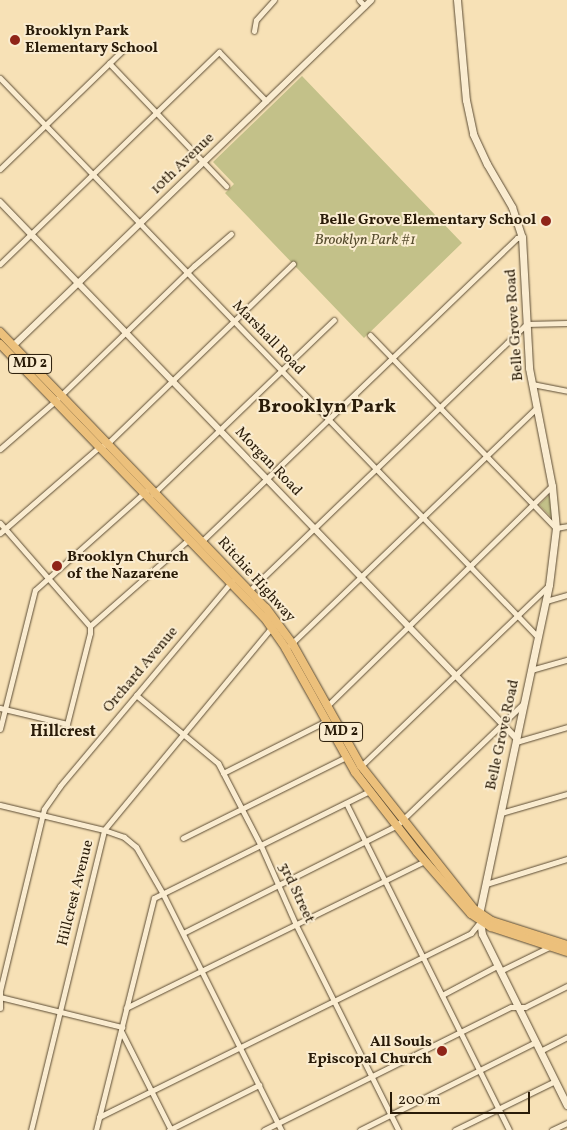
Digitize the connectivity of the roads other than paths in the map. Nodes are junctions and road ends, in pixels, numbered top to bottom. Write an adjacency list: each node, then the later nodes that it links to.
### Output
1 (274, 0): 6 (street)
2 (359, 0): 5 (street)
3 (371, 0): 5 (street, 10th Avenue)
4 (457, 0): 21 (main road, Belle Grove Road)
5 (365, 6): 10 (street, 10th Avenue)
6 (254, 31)
7 (128, 45): 8 (street)
8 (109, 63): 11 (street); 12 (street)
9 (0, 78): 12 (street, Marshall Road)
10 (266, 101): 11 (street); 13 (street, 10th Avenue)
11 (156, 112): 13 (street); 15 (street)
12 (46, 125): 14 (street); 15 (street, Marshall Road)
13 (203, 162): 16 (street); 18 (street, 10th Avenue)
14 (0, 169)
15 (93, 174): 18 (street, Marshall Road); 19 (street)
16 (226, 186)
17 (0, 202): 19 (street, Morgan Road)
18 (140, 223): 24 (street, Marshall Road); 25 (street, 10th Avenue)
19 (31, 234): 22 (street); 25 (street, Morgan Road)
20 (231, 234): 24 (street)
21 (522, 237): 29 (main road, Belle Grove Road); 35 (street)
22 (0, 264)
23 (293, 264): 27 (street)
24 (188, 273): 27 (street, Marshall Road); 31 (street)
25 (78, 283): 31 (street, Morgan Road); 34 (street, 10th Avenue)
26 (334, 320): 36 (street)
27 (235, 321): 36 (street, Marshall Road); 37 (street)
28 (567, 323): 29 (street)
29 (526, 324): 38 (main road, Belle Grove Road); 41 (street)
30 (0, 332): 34 (main road, Ritchie Highway / MD 2)
31 (126, 332): 37 (street, Morgan Road); 40 (street)
32 (370, 335): 35 (street)
33 (0, 344): 40 (main road, Ritchie Highway / MD 2)
34 (13, 346): 40 (main road, Ritchie Highway / MD 2)
35 (392, 358): 41 (street); 43 (street)
36 (282, 370): 43 (street, Marshall Road); 44 (street)
37 (172, 381): 44 (street, Morgan Road); 45 (street)
38 (532, 384): 39 (street); 42 (main road, Belle Grove Road)
39 (567, 391)
40 (57, 398): 45 (main road, Ritchie Highway / MD 2); 46 (main road, Ritchie Highway / MD 2); 47 (street)
41 (439, 407): 48 (street); 49 (street)
42 (537, 407): 48 (street); 51 (main road, Belle Grove Road)
43 (329, 419): 49 (street, Marshall Road); 50 (street)
44 (220, 430): 50 (street, Morgan Road); 52 (street)
45 (107, 444): 46 (street); 52 (main road, Ritchie Highway / MD 2)
46 (99, 446): 52 (main road, Ritchie Highway / MD 2); 59 (street)
47 (0, 449)
48 (486, 456): 53 (street); 54 (street)
49 (376, 468): 54 (street, Marshall Road); 57 (street)
50 (267, 479): 57 (street, Morgan Road); 62 (street)
51 (552, 486): 53 (street); 58 (main road, Belle Grove Road)
52 (149, 493): 61 (main road, Ritchie Highway / MD 2); 62 (main road, Ritchie Highway / MD 2); 65 (street)
53 (533, 504): 58 (street); 63 (street)
54 (423, 516): 63 (street, Marshall Road); 64 (street)
55 (0, 523): 59 (street)
56 (567, 526): 58 (street)
57 (314, 528): 64 (street, Morgan Road); 68 (street)
58 (556, 528): 67 (main road, Belle Grove Road)
59 (5, 529): 60 (street); 65 (street)
60 (0, 533)
61 (189, 539): 66 (main road, Ritchie Highway / MD 2); 72 (street)
62 (202, 541): 66 (main road, Ritchie Highway / MD 2)
63 (470, 565): 71 (street, Marshall Road); 73 (street)
64 (361, 577): 73 (street, Morgan Road); 76 (street)
65 (48, 578): 72 (street); 83 (street)
66 (234, 579): 68 (main road, Ritchie Highway / MD 2); 74 (main road, Ritchie Highway / MD 2); 80 (street, Orchard Avenue)
67 (549, 585): 70 (main road, Belle Grove Road); 71 (street)
68 (250, 590): 76 (main road, Ritchie Highway / MD 2)
69 (567, 595): 70 (street)
70 (546, 601): 75 (main road, Belle Grove Road)
71 (517, 615): 75 (street, Marshall Road); 79 (street)
72 (90, 626): 83 (street)
73 (409, 626): 79 (street, Morgan Road); 82 (street)
74 (272, 628): 76 (main road, Ritchie Highway / MD 2); 88 (street, Hillcrest Avenue)
75 (538, 637): 78 (main road, Belle Grove Road)
76 (289, 646): 82 (main road, Ritchie Highway / MD 2); 84 (main road, Ritchie Highway / MD 2)
77 (567, 660): 78 (street)
78 (531, 670): 81 (main road, Belle Grove Road)
79 (456, 675): 85 (street, Morgan Road); 91 (street)
80 (136, 695): 88 (street, 3rd Street); 99 (street, Orchard Avenue)
81 (524, 702): 85 (street); 89 (main road, Belle Grove Road)
82 (327, 706): 91 (main road, Ritchie Highway / MD 2)
83 (2, 708): 87 (street)
84 (326, 721): 90 (main road, Ritchie Highway / MD 2); 92 (street)
85 (502, 724): 89 (street, Morgan Road); 100 (street)
86 (567, 727): 89 (street)
87 (0, 729)
88 (183, 734): 92 (street, 3rd Street); 101 (street, Hillcrest Avenue)
89 (517, 740): 98 (main road, Belle Grove Road)
90 (346, 757): 93 (main road, Ritchie Highway / MD 2); 97 (street)
91 (361, 766): 100 (main road, Ritchie Highway / MD 2)
92 (224, 772): 97 (street, 3rd Street)
93 (370, 791): 95 (street); 100 (main road, Ritchie Highway / MD 2)
94 (567, 794): 98 (street)
95 (346, 803): 103 (street); 104 (street)
96 (0, 804): 99 (street)
97 (241, 809): 102 (street); 104 (street, 3rd Street)
98 (501, 813): 108 (main road, Belle Grove Road)
99 (43, 815): 101 (street); 123 (street, Orchard Avenue)
100 (399, 823): 103 (street); 106 (main road, Ritchie Highway / MD 2); 111 (main road, Ritchie Highway / MD 2)
101 (104, 830): 110 (street); 128 (street, Hillcrest Avenue)
102 (183, 838)
103 (365, 842): 107 (street); 109 (street)
104 (262, 846): 109 (street, 3rd Street); 110 (street)
105 (567, 859): 108 (street)
106 (425, 861): 107 (street); 112 (main road, Ritchie Highway / MD 2)
107 (385, 881): 113 (street); 118 (street)
108 (486, 884): 111 (main road, Belle Grove Road)
109 (278, 886): 113 (street, 3rd Street); 114 (street)
110 (163, 894): 114 (street); 127 (street)
111 (479, 913): 112 (main road, Belle Grove Road); 116 (main road, Ritchie Highway / MD 2)
112 (480, 922): 116 (main road, MD 2); 118 (street); 119 (main road, Belle Grove Road)
113 (296, 924): 120 (street); 124 (street, 3rd Street)
114 (183, 934): 120 (street)
115 (567, 938): 116 (street)
116 (559, 944): 117 (main road, MD 2); 119 (street)
117 (567, 952)
118 (423, 957): 122 (street); 124 (street)
119 (499, 969): 122 (street); 125 (main road, Belle Grove Road)
120 (202, 971): 127 (street); 133 (street)
121 (567, 986): 125 (street)
122 (442, 995): 130 (street)
123 (0, 997): 126 (street, Orchard Avenue); 128 (street)
124 (334, 1001): 133 (street); 136 (street, 3rd Street)
125 (518, 1007): 130 (street); 132 (main road, Belle Grove Road)
126 (0, 1008)
127 (126, 1008): 129 (street)
128 (60, 1012): 129 (street); 147 (street, Hillcrest Avenue)
129 (121, 1029): 139 (street); 144 (street)
130 (460, 1032): 135 (street); 136 (street)
131 (567, 1037): 134 (street)
132 (536, 1042): 134 (main road, Belle Grove Road); 135 (street)
133 (240, 1047): 138 (street); 139 (street)
134 (540, 1050): 137 (main road, Belle Grove Road)
135 (480, 1071): 142 (street); 143 (street)
136 (372, 1076): 143 (street, 3rd Street); 145 (street)
137 (555, 1081): 140 (main road, Belle Grove Road); 142 (street)
138 (259, 1085): 145 (street); 149 (street)
139 (152, 1091): 144 (street); 149 (street)
140 (564, 1092): 141 (main road, Belle Grove Road)
141 (567, 1105)
142 (499, 1108): 154 (street); 155 (street)
143 (390, 1115): 152 (street); 153 (street, 3rd Street)
144 (99, 1117): 148 (street)
145 (278, 1123): 150 (street); 151 (street)
146 (567, 1123): 156 (street)
147 (31, 1130)
148 (96, 1130)
149 (170, 1130)
150 (264, 1130)
151 (281, 1130)
152 (360, 1130)
153 (398, 1130)
154 (455, 1130)
155 (509, 1130)
156 (552, 1130)

